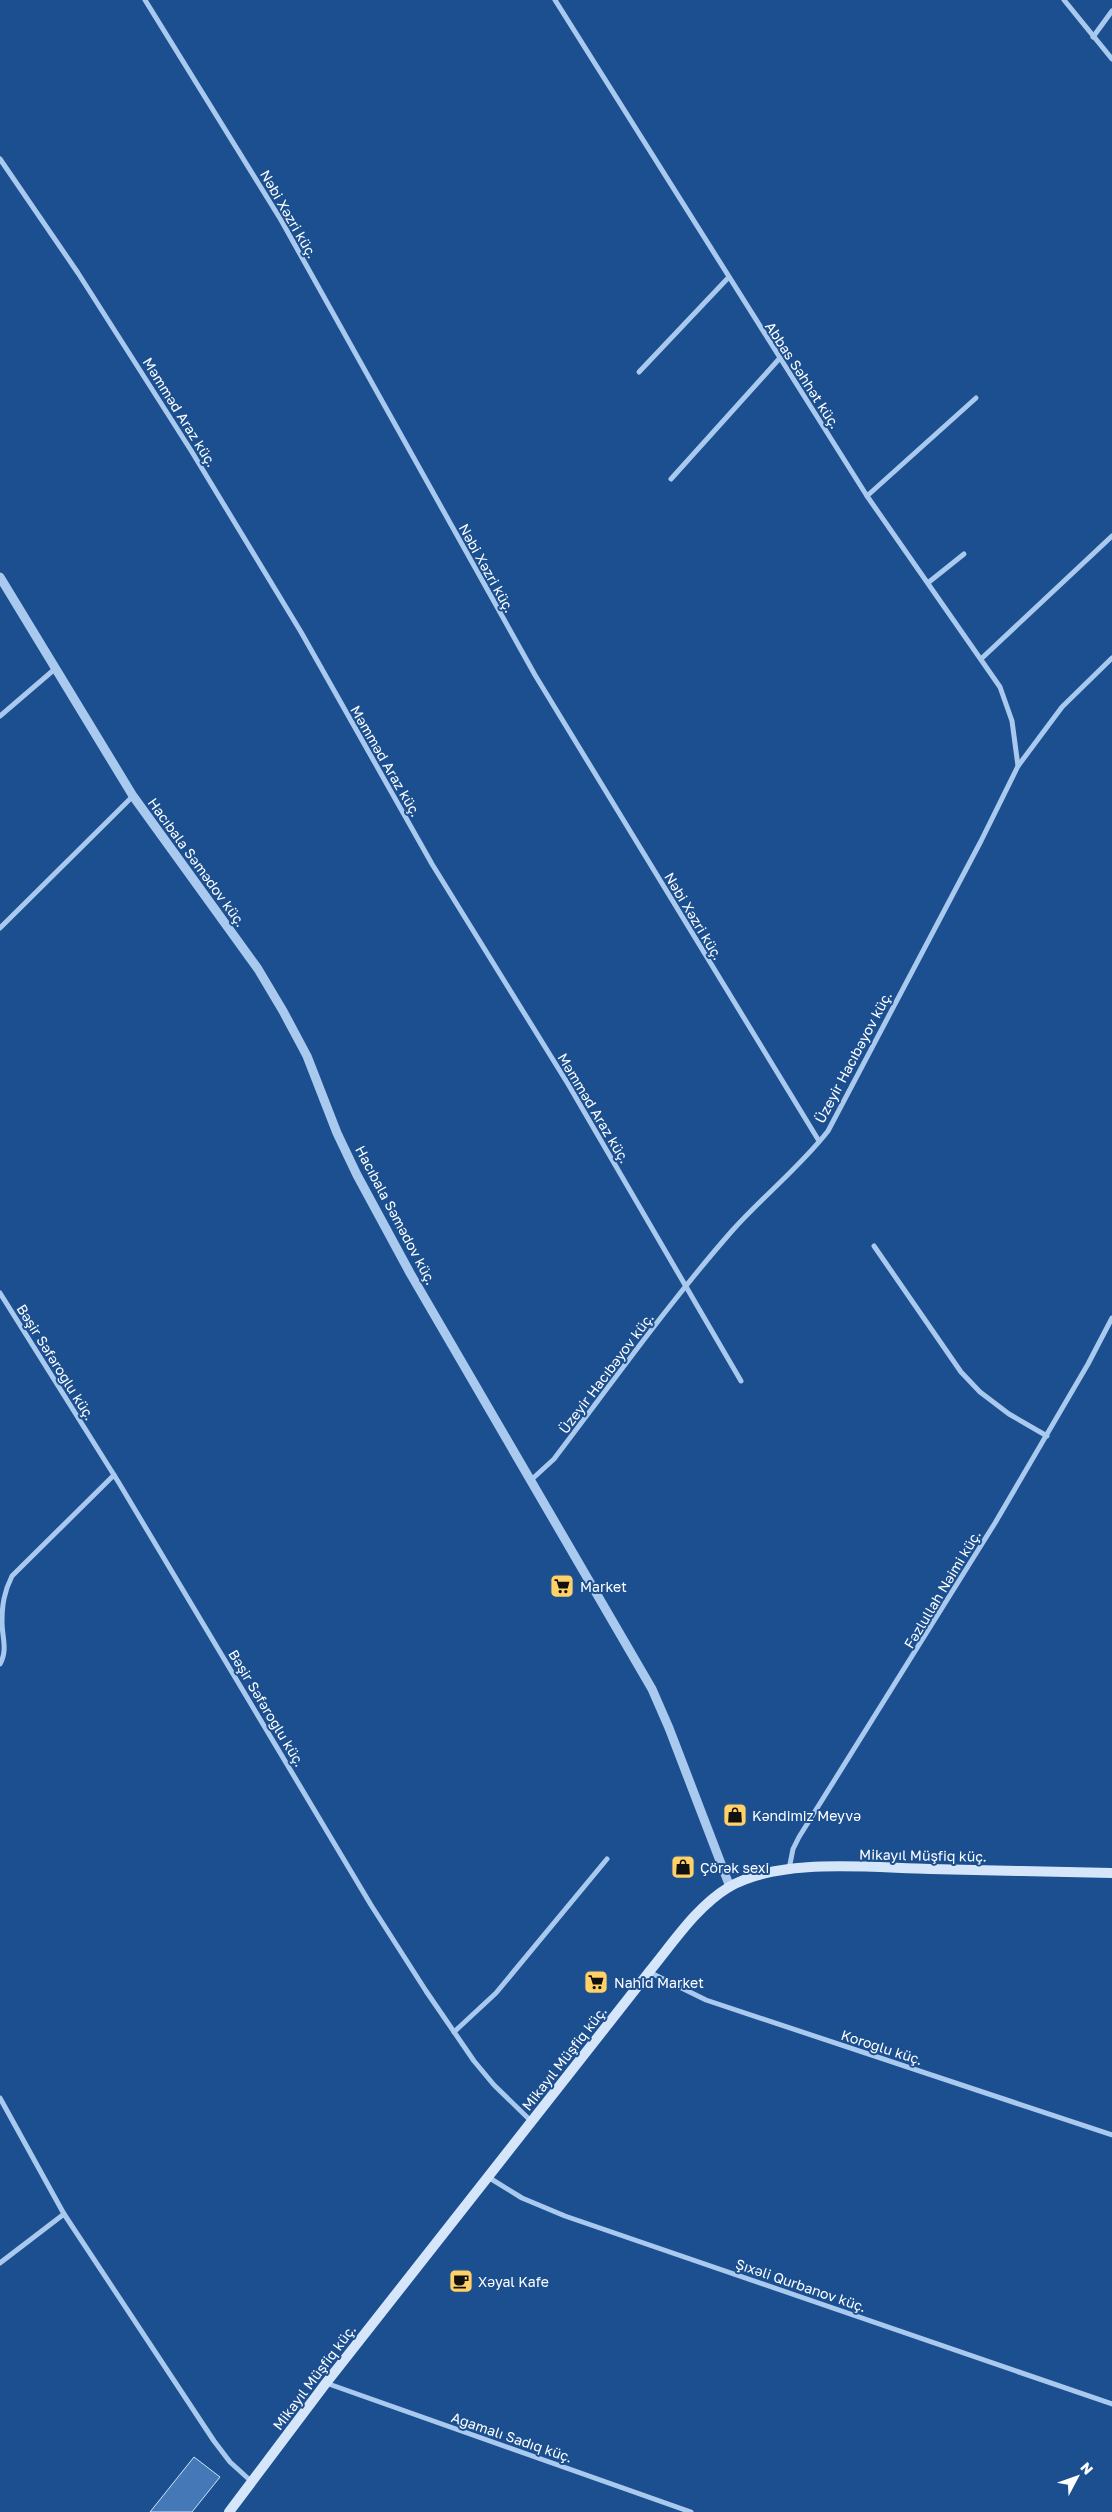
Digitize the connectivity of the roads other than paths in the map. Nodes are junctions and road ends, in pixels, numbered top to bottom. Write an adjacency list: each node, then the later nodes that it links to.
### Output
1 (145, 0): 25 (street, Nəbi Xəzri küç.)
2 (555, 0): 8 (street, Abbas Səhhət küç.)
3 (1064, 0): 5 (street)
4 (1112, 12): 5 (street)
5 (1093, 37): 6 (street)
6 (1112, 59)
7 (0, 159): 27 (street, Məmməd Araz küç.)
8 (728, 278): 9 (street, Abbas Səhhət küç.); 10 (street)
9 (779, 359): 12 (street); 13 (street, Abbas Səhhət küç.)
10 (639, 372)
11 (976, 398): 13 (street)
12 (671, 479)
13 (867, 496): 17 (street, Abbas Səhhət küç.)
14 (1112, 536): 19 (street)
15 (964, 554): 17 (street)
16 (0, 577): 20 (street, Hacıbala Səmədov küç.)
17 (929, 582): 19 (street, Abbas Səhhət küç.)
18 (1112, 658): 22 (street, Üzeyir Hacıbəyov küç.)
19 (981, 659): 22 (street, Abbas Səhhət küç.)
20 (56, 668): 21 (street); 23 (street, Hacıbala Səmədov küç.)
21 (0, 716)
22 (1018, 766): 25 (street, Üzeyir Hacıbəyov küç.)
23 (134, 796): 24 (street); 33 (street, Hacıbala Səmədov küç.)
24 (0, 928)
25 (819, 1141): 27 (street, Üzeyir Hacıbəyov küç.)
26 (874, 1246): 31 (street)
27 (686, 1286): 30 (street, Məmməd Araz küç.); 33 (street, Üzeyir Hacıbəyov küç.)
28 (0, 1294): 32 (street, Bəşir Səfəroğlu küç.)
29 (1112, 1318): 31 (street, Fəzlullah Nəimi küç.)
30 (741, 1381)
31 (1047, 1436): 36 (street, Fəzlullah Nəimi küç.)
32 (114, 1475): 34 (street); 40 (street, Bəşir Səfəroğlu küç.)
33 (530, 1481): 38 (street, Hacıbala Səmədov küç.)
34 (0, 1664)
35 (607, 1860): 40 (street)
36 (789, 1869): 37 (main road, Mikayıl Müşfiq küç.); 38 (main road, Mikayıl Müşfiq küç.)
37 (1112, 1873)
38 (730, 1887): 39 (main road, Mikayıl Müşfiq küç.)
39 (649, 1972): 42 (main road, Mikayıl Müşfiq küç.); 43 (street, Koroğlu küç.)
40 (454, 2032): 42 (street, Bəşir Səfəroğlu küç.)
41 (0, 2098): 45 (street)
42 (532, 2122): 44 (main road, Mikayıl Müşfiq küç.)
43 (1112, 2135)
44 (488, 2177): 47 (main road, Mikayıl Müşfiq küç.); 48 (street, Şıxəli Qurbanov küç.)
45 (64, 2214): 46 (street); 49 (street)
46 (0, 2263)
47 (326, 2383): 49 (main road, Mikayıl Müşfiq küç.); 51 (street, Ağamalı Sadıq küç.)
48 (1112, 2404)
49 (252, 2482): 50 (main road, Mikayıl Müşfiq küç.)
50 (228, 2512)
51 (692, 2512)

